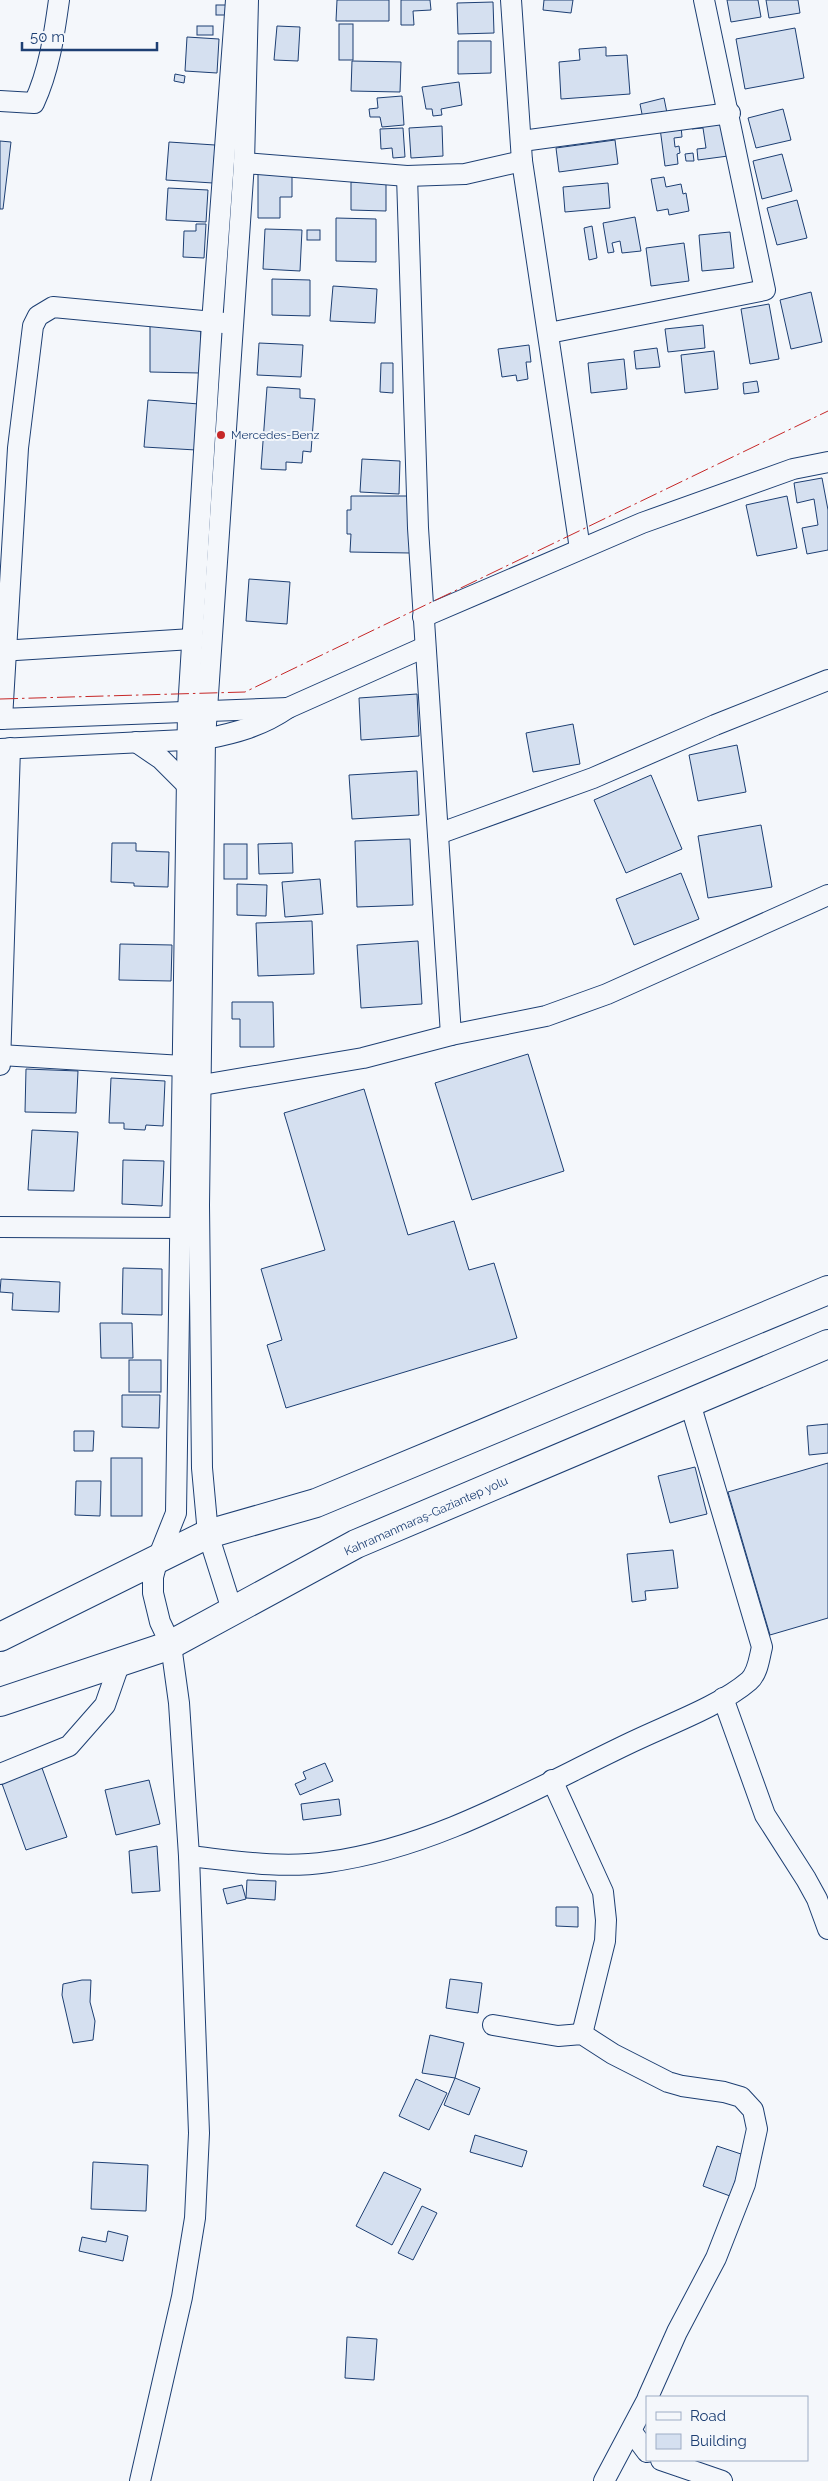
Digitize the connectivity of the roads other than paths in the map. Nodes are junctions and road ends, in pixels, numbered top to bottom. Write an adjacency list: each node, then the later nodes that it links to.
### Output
1 (59, 0): 6 (street)
2 (236, 0): 12 (street)
3 (248, 0): 10 (street)
4 (511, 0): 8 (street)
5 (704, 0): 7 (street)
6 (0, 100)
7 (730, 113): 8 (street); 14 (street)
8 (522, 141): 9 (street)
9 (522, 161): 11 (street); 14 (street)
10 (244, 163): 11 (street); 13 (street)
11 (407, 176): 18 (street)
12 (212, 323): 13 (street); 15 (street); 19 (street)
13 (232, 324): 24 (street)
14 (549, 333): 17 (street)
15 (9, 448): 21 (street)
16 (828, 462): 17 (street)
17 (580, 549): 18 (street)
18 (424, 617): 20 (street)
19 (192, 639): 21 (street); 24 (street)
20 (425, 647): 23 (street); 30 (street)
21 (2, 650): 25 (street)
22 (828, 680): 30 (street)
23 (288, 708): 24 (street); 26 (street)
24 (197, 710): 25 (street); 26 (street)
25 (1, 719)
26 (196, 739): 27 (street); 29 (street); 36 (street)
27 (136, 742): 28 (street); 29 (street)
28 (5, 749): 33 (street)
29 (186, 784): 35 (street)
30 (438, 834): 32 (street)
31 (828, 894): 32 (street)
32 (451, 1034): 36 (street)
33 (0, 1055): 34 (street); 35 (street)
34 (0, 1065)
35 (183, 1066): 38 (street)
36 (202, 1085): 39 (street)
37 (0, 1227): 38 (street)
38 (182, 1228): 39 (street)
39 (190, 1275): 43 (street); 44 (street)
40 (828, 1290): 43 (highway)
41 (828, 1344): 42 (highway, Kahramanmaraş-Gaziantep yolu)
42 (690, 1403): 45 (highway, Kahramanmaraş-Gaziantep yolu); 49 (street)
43 (208, 1534): 44 (highway); 45 (street)
44 (158, 1558): 46 (highway); 47 (street)
45 (232, 1613): 47 (highway, Kahramanmaraş-Gaziantep yolu)
46 (0, 1637)
47 (171, 1645): 48 (highway, Kahramanmaraş-Gaziantep yolu); 53 (street)
48 (120, 1662): 50 (highway, Kahramanmaraş-Gaziantep yolu); 51 (street)
49 (724, 1698): 52 (street); 54 (street)
50 (0, 1702)
51 (0, 1774)
52 (552, 1780): 53 (street); 56 (street)
53 (189, 1856): 62 (street)
54 (828, 1929)
55 (493, 2025): 56 (street)
56 (582, 2034): 57 (street)
57 (648, 2396)
58 (646, 2401): 59 (street)
59 (632, 2432): 60 (street); 63 (street)
60 (646, 2451)
61 (664, 2461): 64 (street)
62 (140, 2481)
63 (604, 2481)
64 (722, 2481)

